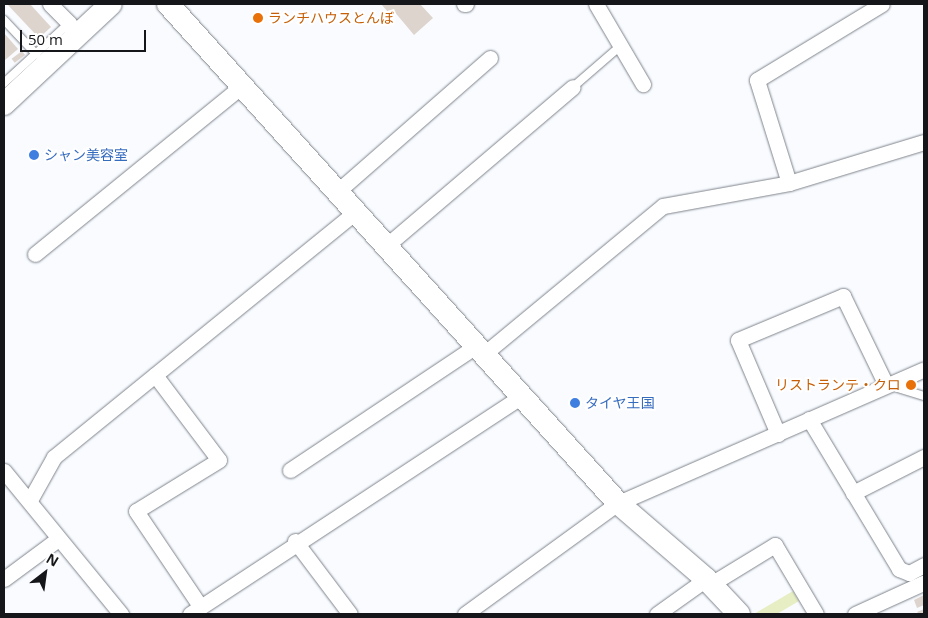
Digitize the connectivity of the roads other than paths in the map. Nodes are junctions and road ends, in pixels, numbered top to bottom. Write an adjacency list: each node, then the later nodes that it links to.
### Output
1 (50, 4): 7 (street)
2 (111, 4): 7 (street)
3 (168, 4): 13 (street)
4 (596, 4): 8 (street)
5 (882, 4): 17 (street)
6 (4, 20): 9 (lane)
7 (72, 31): 9 (lane); 15 (street)
8 (618, 48): 12 (street); 14 (lane)
9 (36, 54): 11 (lane)
10 (490, 58): 18 (street)
11 (4, 82)
12 (643, 84)
13 (242, 86): 18 (street); 21 (street)
14 (573, 87): 20 (street)
15 (4, 104)
16 (924, 142): 17 (street)
17 (789, 183): 22 (street)
18 (338, 191): 19 (street)
19 (356, 212): 20 (street); 24 (street)
20 (386, 246): 22 (street)
21 (35, 254)
22 (480, 350): 27 (street); 31 (street)
23 (923, 370): 25 (street)
24 (155, 375): 34 (street); 42 (street)
25 (886, 385): 26 (lane); 28 (street); 29 (street)
26 (924, 396)
27 (520, 397): 35 (street); 37 (street)
28 (810, 419): 29 (street); 33 (street)
29 (778, 434): 35 (street)
30 (924, 457): 33 (street)
31 (290, 470)
32 (4, 471): 34 (street)
33 (853, 493): 38 (street)
34 (30, 500): 36 (street)
35 (618, 503): 40 (street); 45 (street)
36 (58, 539): 39 (street); 43 (street)
37 (295, 541): 42 (street); 44 (street)
38 (924, 566)
39 (4, 579)
40 (709, 582): 46 (street); 47 (street); 48 (street)
41 (924, 583): 49 (street)
42 (195, 610)
43 (121, 614)
44 (350, 614)
45 (465, 614)
46 (657, 614)
47 (740, 614)
48 (816, 614)
49 (855, 614)

